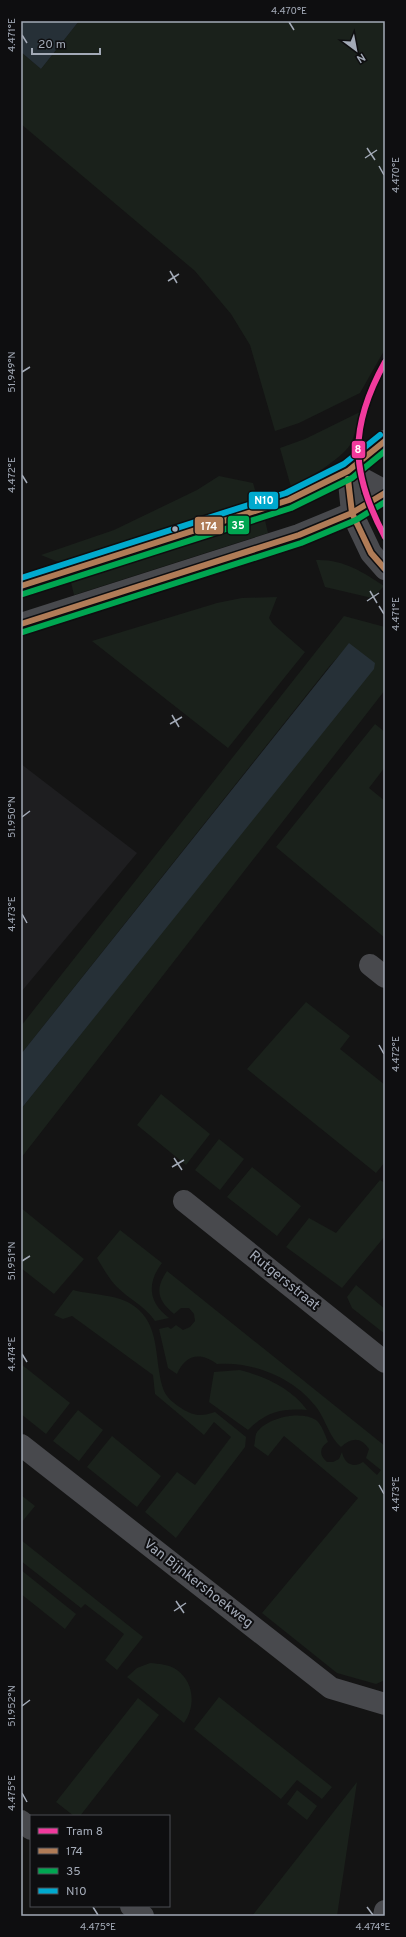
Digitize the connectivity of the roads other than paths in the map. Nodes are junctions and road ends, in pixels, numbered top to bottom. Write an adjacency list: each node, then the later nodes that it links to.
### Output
1 (385, 441): 2 (street)
2 (348, 471): 3 (street); 4 (street); 6 (street)
3 (385, 492): 4 (street)
4 (352, 513): 5 (street); 7 (street)
5 (385, 569)
6 (21, 586)
7 (21, 624)
8 (184, 1201): 9 (street, Rutgersstraat)
9 (385, 1362)
10 (21, 1445): 11 (street, Van Bijnkershoekweg)
11 (385, 1704)
12 (21, 1821): 13 (street)
13 (30, 1828)
14 (132, 1907): 16 (street)
15 (385, 1911): 17 (street)
16 (143, 1916)
17 (384, 1916)

